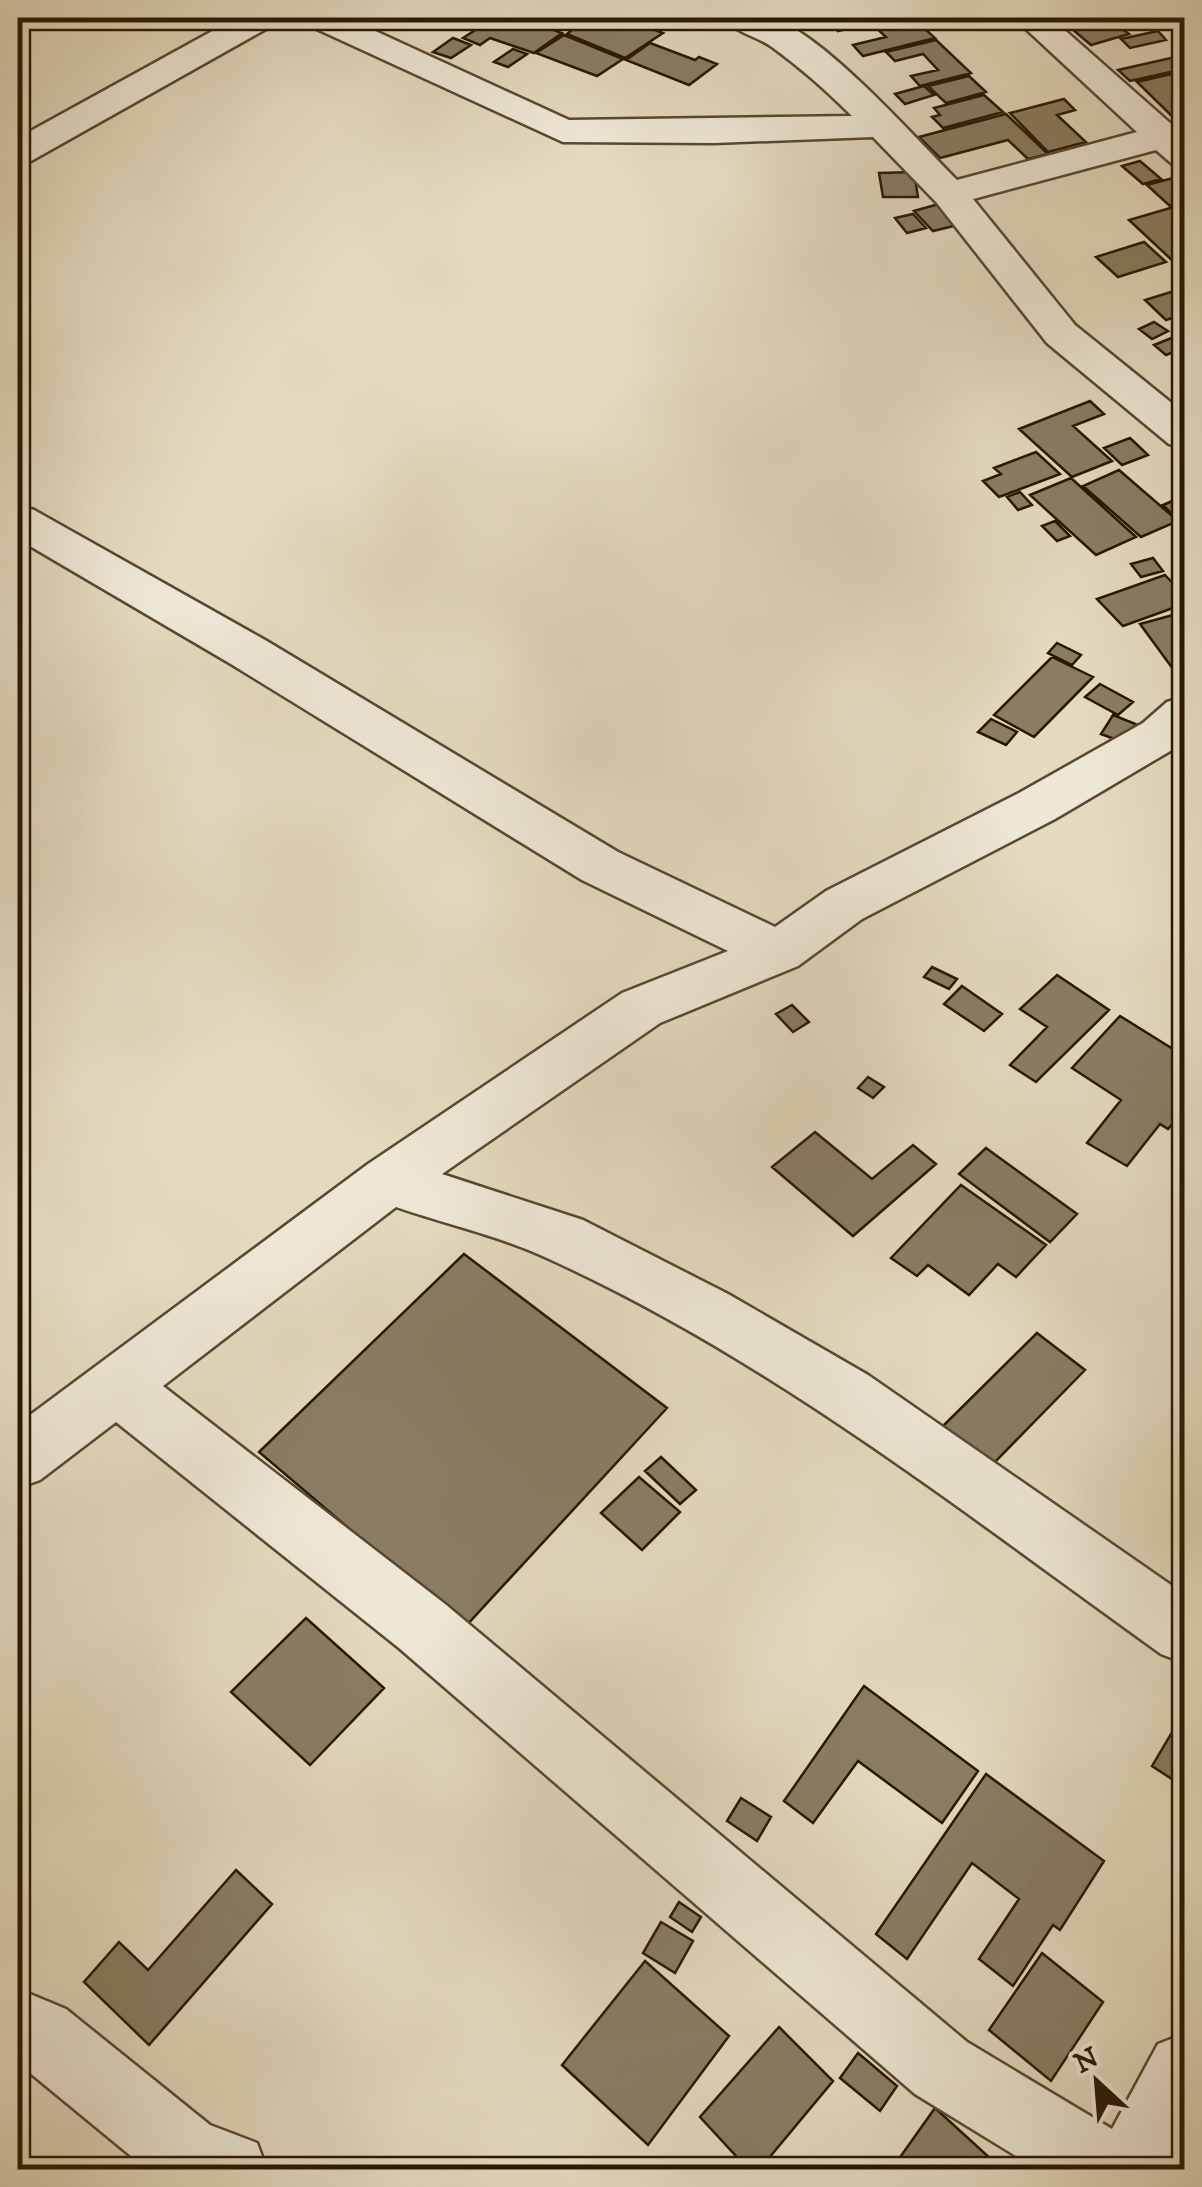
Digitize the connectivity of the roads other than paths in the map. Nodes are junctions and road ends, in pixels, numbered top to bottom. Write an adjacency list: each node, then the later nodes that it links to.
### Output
1 (261, 18): 7 (street)
2 (320, 18): 5 (street)
3 (742, 18): 5 (street)
4 (1030, 18): 6 (street)
5 (882, 126): 8 (street)
6 (1178, 141): 8 (street)
7 (18, 153)
8 (949, 194): 9 (street)
9 (1184, 434)
10 (18, 520): 12 (street)
11 (1184, 716): 12 (street)
12 (780, 952): 13 (street)
13 (388, 1181): 14 (street); 16 (street)
14 (116, 1386): 15 (street); 20 (street)
15 (18, 1460)
16 (1184, 1632)
17 (18, 2024): 19 (street)
18 (1184, 2070): 21 (street)
19 (230, 2170)
20 (1110, 2170)
21 (1132, 2170)

